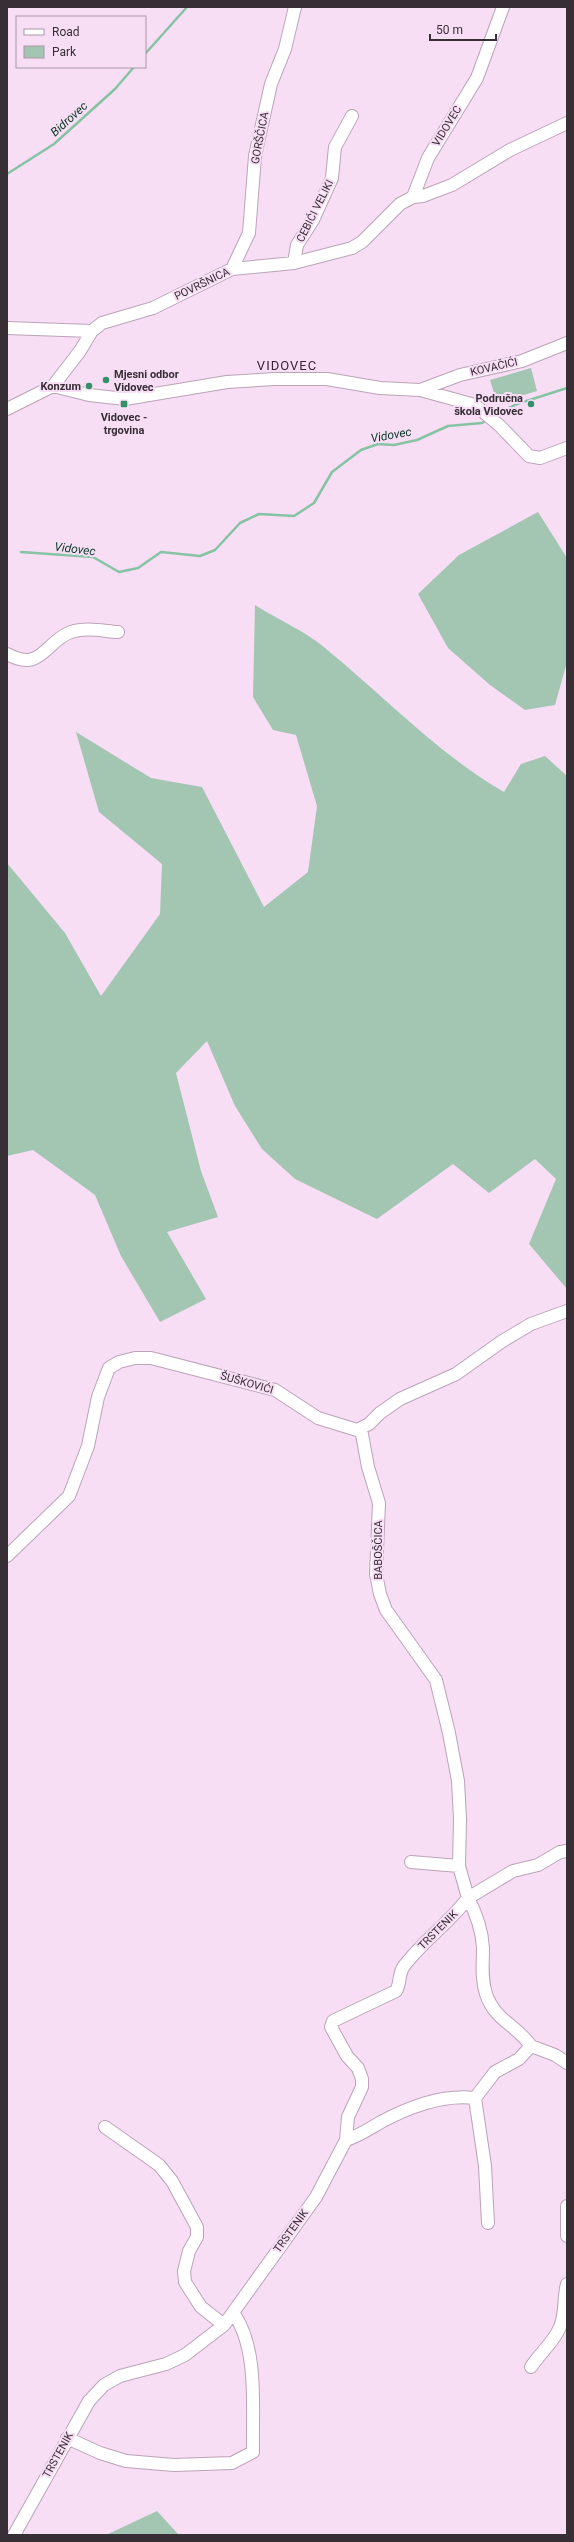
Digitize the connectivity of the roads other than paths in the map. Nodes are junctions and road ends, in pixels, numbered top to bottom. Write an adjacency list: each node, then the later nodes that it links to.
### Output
1 (295, 7): 7 (street, GORŠČICA)
2 (503, 7): 5 (street, VIDOVEC)
3 (352, 116): 6 (street, CEBIĆI VELIKI)
4 (567, 123): 5 (street)
5 (412, 197): 6 (street, POVRŠNICA)
6 (294, 263): 7 (street, POVRŠNICA)
7 (232, 268): 9 (street, POVRŠNICA)
8 (7, 328): 9 (street)
9 (92, 331): 11 (street, POVRŠNICA)
10 (567, 343): 12 (street, KOVAČIĆI)
11 (53, 386): 12 (street); 13 (street)
12 (420, 390): 14 (street)
13 (7, 409)
14 (567, 448)
15 (118, 632): 16 (street)
16 (7, 654)
17 (567, 1311): 18 (street)
18 (361, 1429): 19 (street, ŠUŠKOVIĆI); 20 (street, BABOŠČICA)
19 (7, 1556)
20 (436, 1680): 23 (street, TRSTENIK)
21 (567, 1851): 24 (street, TRSTENIK)
22 (411, 1862): 23 (street)
23 (459, 1866): 24 (street, TRSTENIK)
24 (468, 1898): 25 (street, TRSTENIK); 29 (street, TRSTENIK)
25 (531, 2046): 26 (street); 27 (street)
26 (567, 2063)
27 (475, 2098): 29 (street); 31 (street)
28 (105, 2127): 35 (street)
29 (346, 2140): 34 (street, TRSTENIK)
30 (567, 2206): 32 (street)
31 (488, 2223)
32 (567, 2236)
33 (567, 2284): 36 (street)
34 (234, 2314): 35 (street, TRSTENIK); 37 (street)
35 (224, 2325): 37 (street, TRSTENIK)
36 (531, 2367)
37 (67, 2438): 38 (street, TRSTENIK)
38 (14, 2535)

